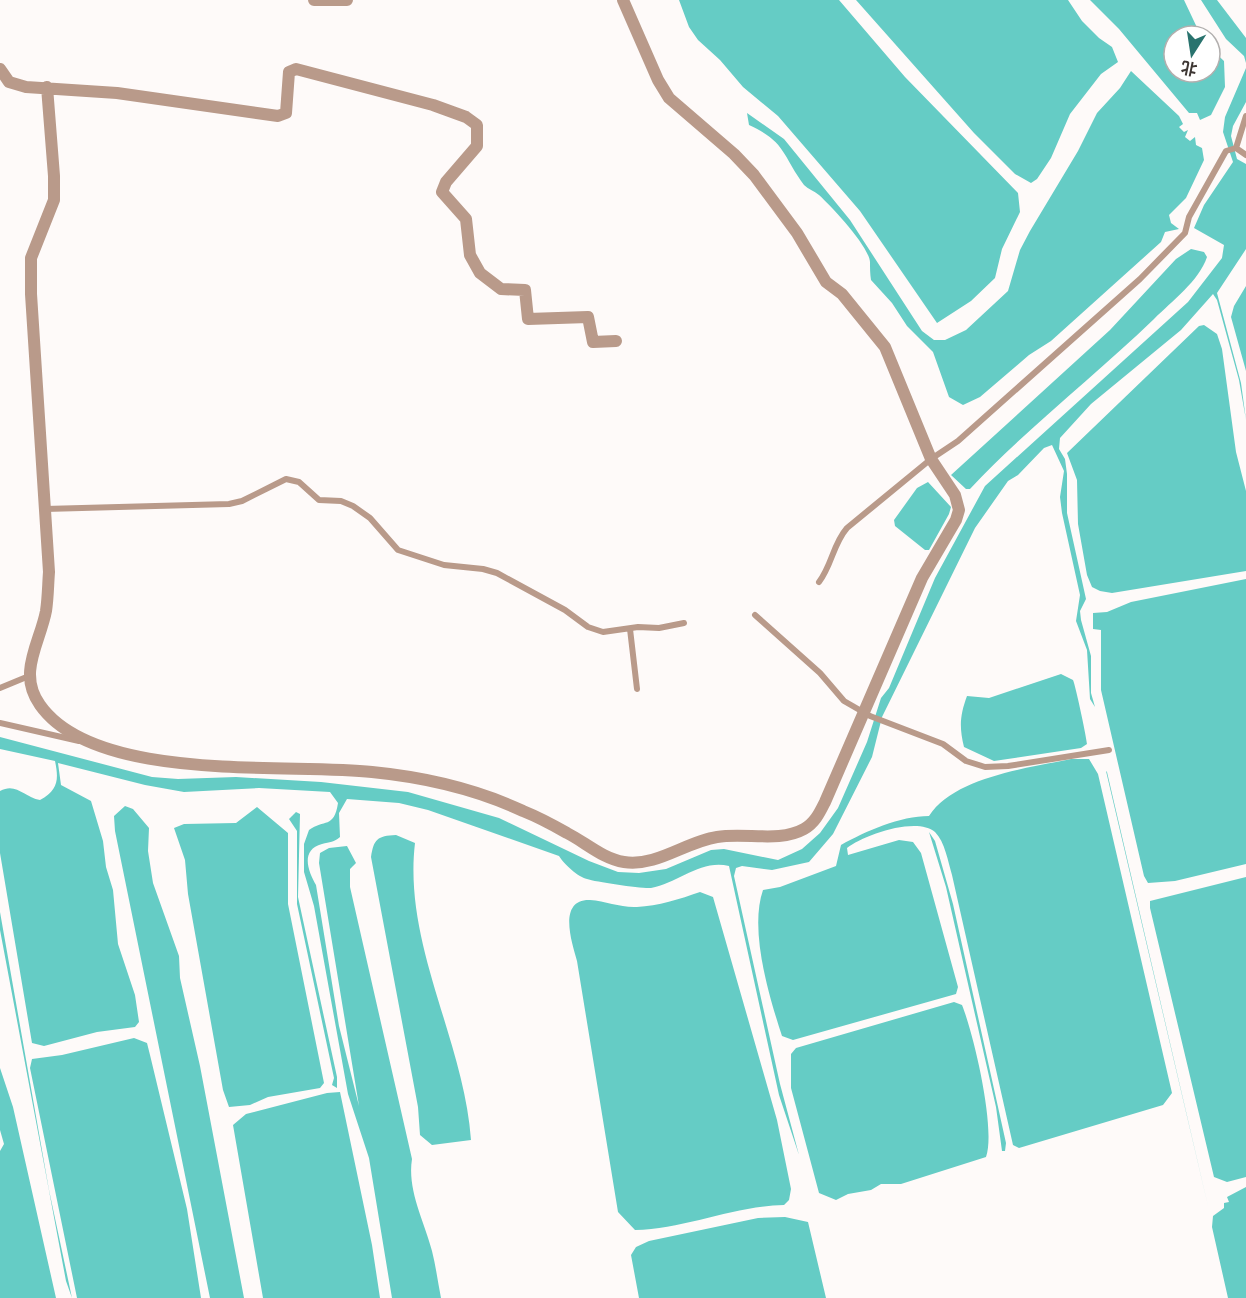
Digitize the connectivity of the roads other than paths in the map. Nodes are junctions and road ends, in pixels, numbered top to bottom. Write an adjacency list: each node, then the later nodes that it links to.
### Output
1 (314, 0): 2 (street)
2 (347, 0)
3 (623, 0): 10 (street)
4 (0, 69): 5 (street)
5 (47, 87): 9 (street); 11 (street)
6 (1246, 117): 7 (lane)
7 (1236, 148): 8 (lane); 10 (lane)
8 (1246, 155)
9 (616, 341)
10 (932, 459): 12 (lane); 19 (street)
11 (45, 509): 15 (lane); 16 (street)
12 (819, 582)
13 (755, 615): 19 (lane)
14 (684, 623): 15 (lane)
15 (630, 628): 18 (lane)
16 (29, 676): 17 (lane); 21 (street)
17 (0, 688)
18 (637, 689)
19 (867, 714): 21 (street); 22 (lane)
20 (0, 723): 21 (lane)
21 (88, 743)
22 (1109, 750)

